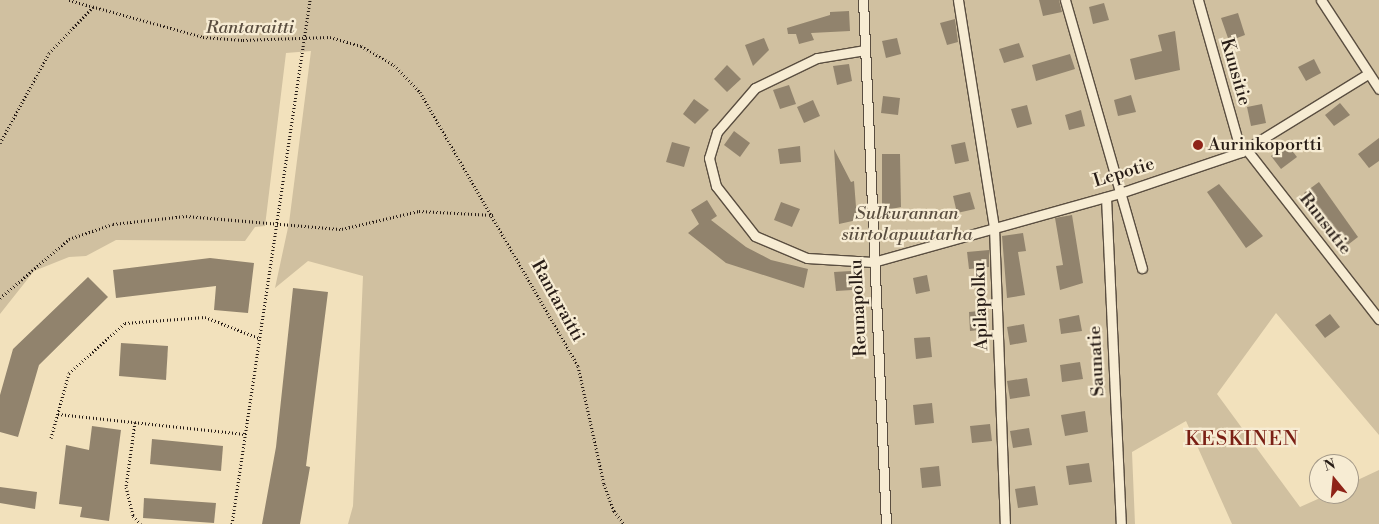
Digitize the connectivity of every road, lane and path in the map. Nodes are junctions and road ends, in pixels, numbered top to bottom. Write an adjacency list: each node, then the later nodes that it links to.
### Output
1 (69, 0): 8 (path, Rantaraitti)
2 (310, 0): 9 (path)
3 (863, 0): 10 (lane, Reunapolku)
4 (958, 0): 19 (lane, Apilapolku)
5 (1065, 0): 15 (lane)
6 (1198, 0): 14 (lane, Kuusitie)
7 (1321, 0): 11 (lane)
8 (93, 8): 9 (path, Rantaraitti); 13 (path)
9 (302, 36): 17 (path, Rantaraitti); 18 (path)
10 (865, 50): 20 (lane, Reunapolku); 20 (lane, Lepotie)
11 (1368, 74): 12 (lane); 14 (lane, Lepotie)
12 (1379, 89)
13 (0, 143)
14 (1243, 151): 15 (lane, Lepotie); 23 (lane, Ruusutie)
15 (1120, 193): 16 (lane, Lepotie); 21 (lane)
16 (1106, 196): 19 (lane, Lepotie); 34 (lane, Saunatie)
17 (493, 215): 18 (path); 31 (path, Rantaraitti)
18 (276, 221): 22 (path); 24 (path)
19 (994, 228): 20 (lane, Lepotie); 33 (lane, Apilapolku)
20 (873, 262): 32 (lane, Reunapolku)
21 (1142, 268)
22 (0, 298)
23 (1379, 319)
24 (259, 338): 25 (path); 27 (path)
25 (58, 414): 26 (path); 28 (path)
26 (136, 422): 27 (path); 29 (path)
27 (245, 434): 30 (path)
28 (51, 438)
29 (141, 524)
30 (232, 524)
31 (624, 524)
32 (886, 524)
33 (1004, 524)
34 (1121, 524)

